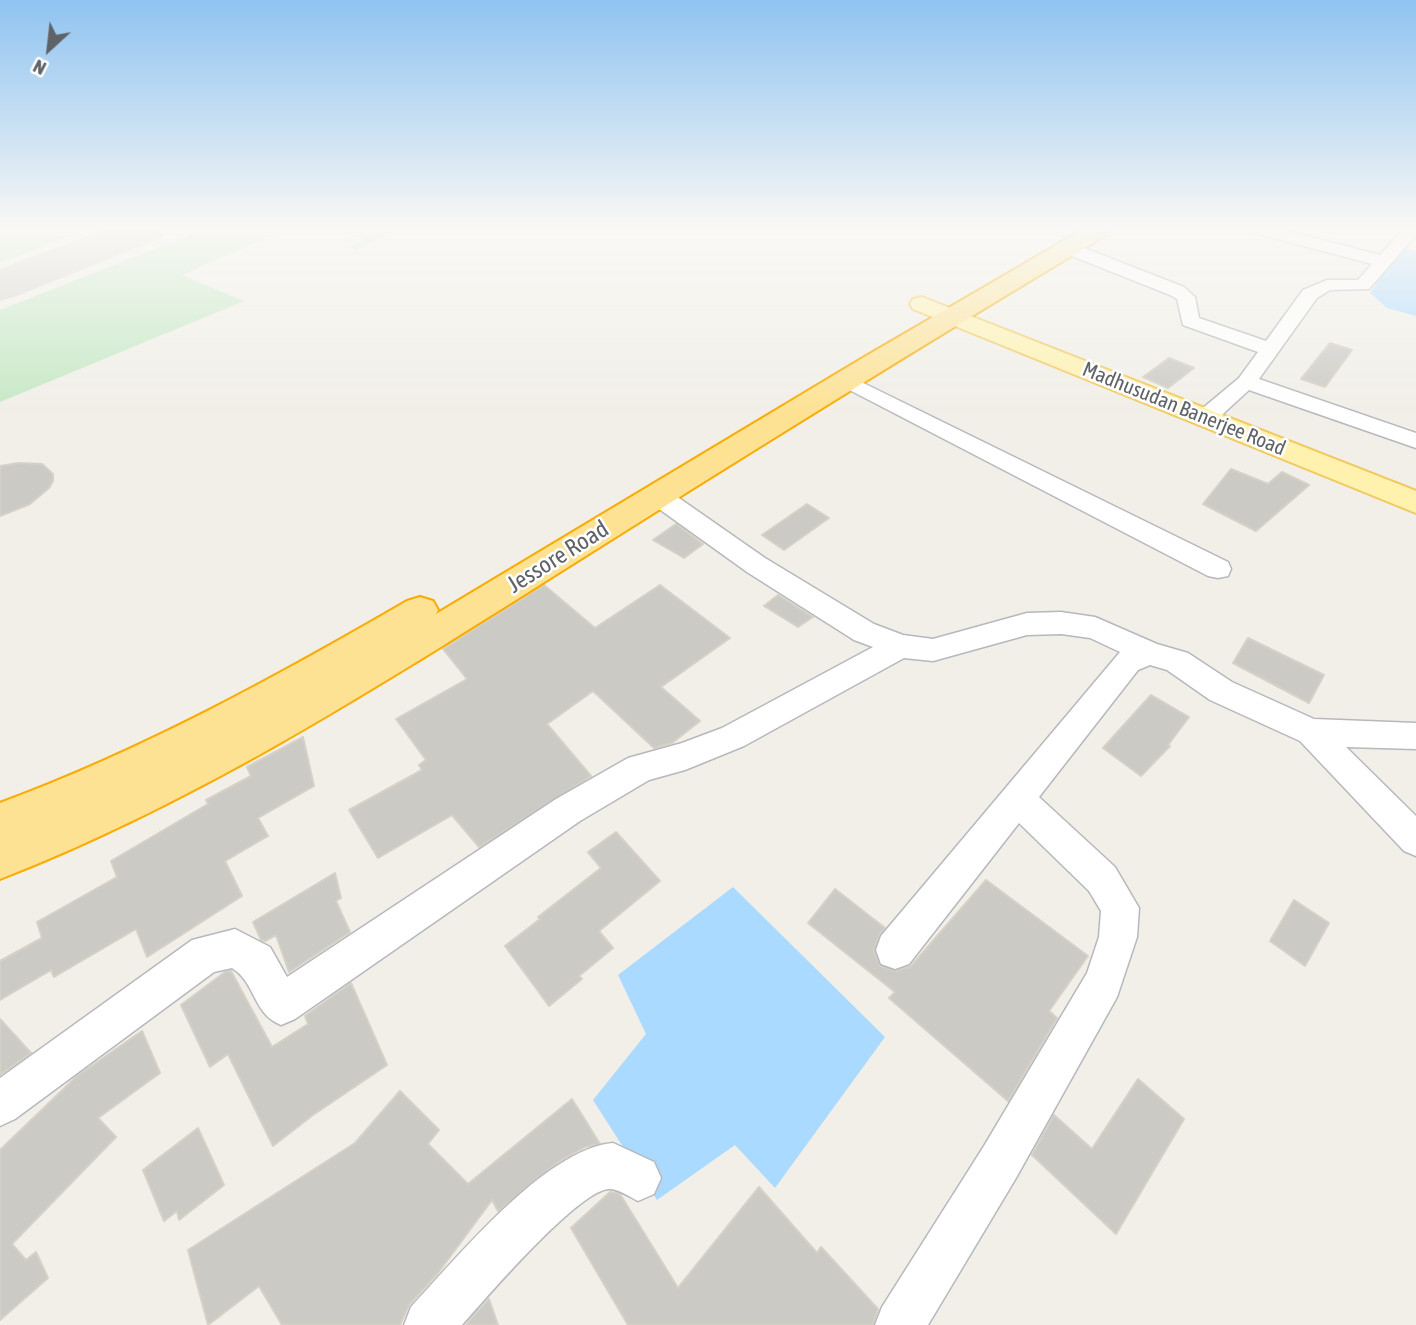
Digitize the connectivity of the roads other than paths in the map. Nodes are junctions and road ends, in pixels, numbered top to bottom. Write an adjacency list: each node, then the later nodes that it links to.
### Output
1 (968, 291): 4 (highway, Jessore Road)
2 (1177, 291): 5 (street)
3 (1316, 291): 5 (street)
4 (940, 303): 6 (highway, Jessore Road); 8 (main road, Madhusudan Banerjee Road); 18 (highway)
5 (1270, 349): 7 (street)
6 (845, 380): 10 (highway, Jessore Road); 12 (street)
7 (1246, 382): 8 (street); 9 (street)
8 (1205, 418): 11 (main road, Madhusudan Banerjee Road)
9 (1416, 441)
10 (657, 495): 13 (street); 20 (highway, Jessore Road)
11 (1416, 503)
12 (1218, 569)
13 (900, 646): 14 (street); 22 (street)
14 (1150, 653): 15 (street); 17 (street)
15 (1311, 732): 16 (street); 19 (street)
16 (1416, 736)
17 (1017, 799): 21 (street); 25 (street)
18 (0, 823)
19 (1416, 840)
20 (0, 857)
21 (895, 950)
22 (0, 1104)
23 (638, 1178): 24 (street)
24 (429, 1325)
25 (900, 1325)

